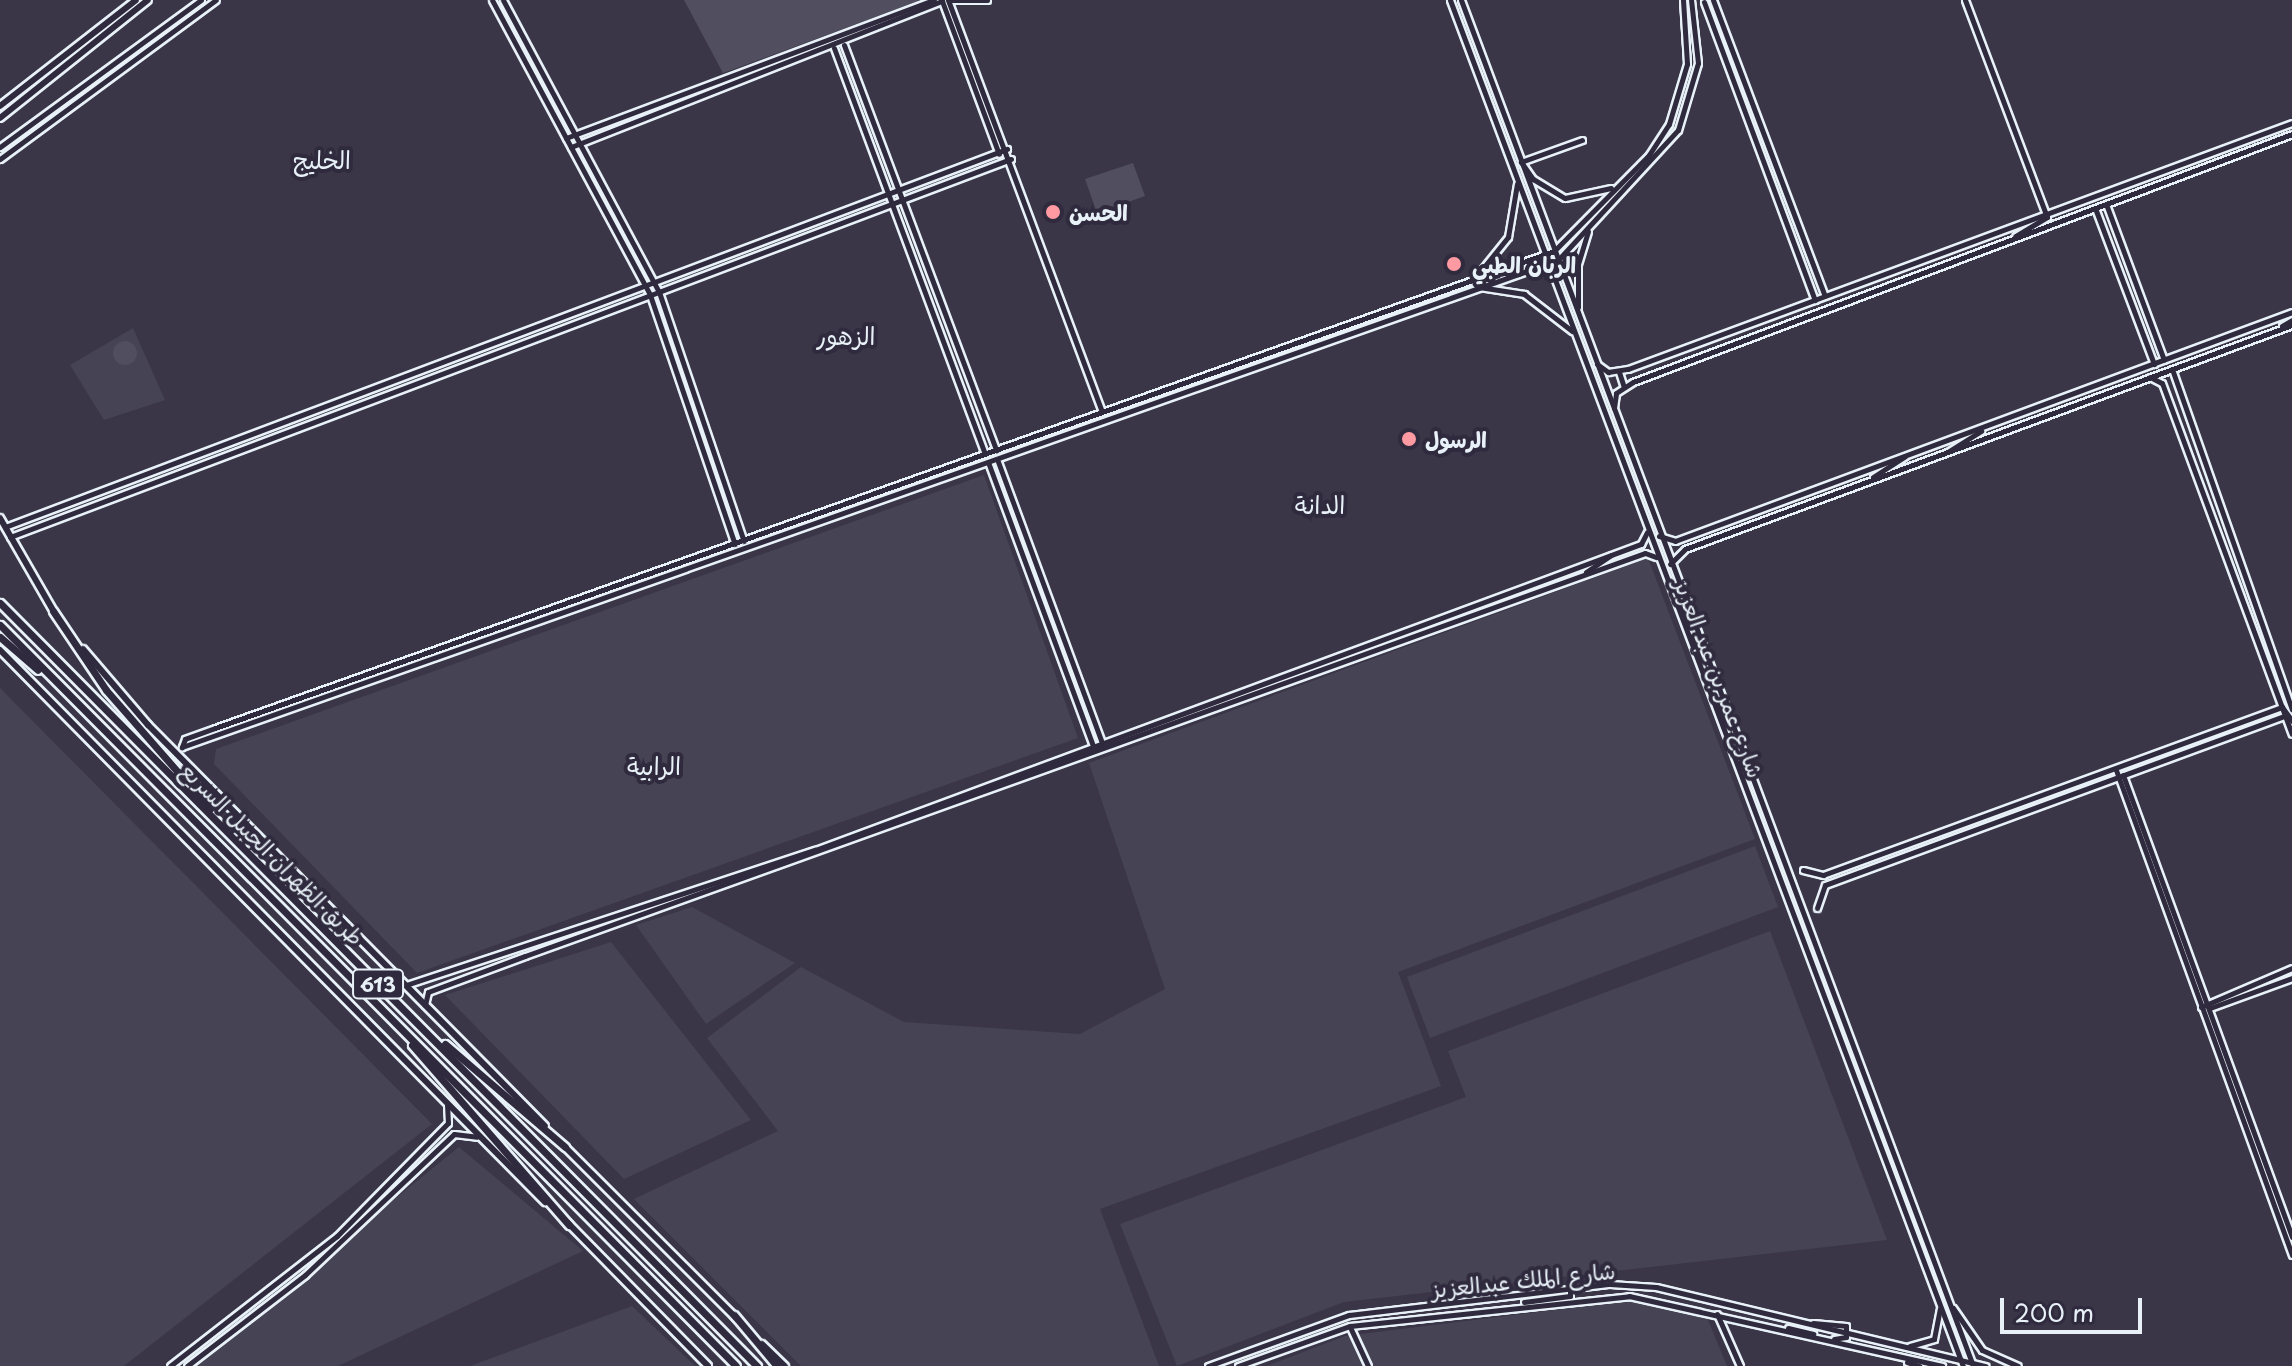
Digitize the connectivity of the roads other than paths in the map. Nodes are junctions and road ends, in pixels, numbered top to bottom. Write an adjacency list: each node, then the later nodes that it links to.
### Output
1 (136, 0): 18 (main road)
2 (148, 0): 19 (main road)
3 (201, 0): 26 (street)
4 (216, 0): 30 (street)
5 (492, 0): 23 (street)
6 (503, 0): 21 (street)
7 (943, 0): 8 (street); 16 (street); 21 (street); 28 (street); 29 (street)
8 (987, 0)
9 (1450, 0): 34 (street, شارع عمر بن عبد العزيز)
10 (1461, 0): 33 (street, شارع عمر بن عبد العزيز)
11 (1683, 0): 35 (street)
12 (1691, 0): 43 (street)
13 (1713, 0): 54 (street)
14 (1965, 0): 42 (street)
15 (1704, 2): 55 (street)
16 (844, 45): 17 (street); 36 (street)
17 (834, 48): 25 (street); 37 (street)
18 (0, 106)
19 (0, 118)
20 (2292, 123): 42 (street)
21 (576, 133): 23 (street); 25 (street)
22 (2292, 134): 40 (street)
23 (566, 138): 27 (street)
24 (1582, 140): 33 (street)
25 (581, 142): 27 (street); 49 (street)
26 (0, 147)
27 (571, 147): 51 (street)
28 (1007, 149): 29 (street); 31 (street)
29 (998, 152): 32 (street); 36 (street)
30 (0, 159)
31 (1011, 159): 32 (street); 73 (street)
32 (1001, 162): 38 (street)
33 (1521, 162): 35 (street); 45 (street, شارع عمر بن عبد العزيز)
34 (1517, 184): 46 (street, شارع عمر بن عبد العزيز); 50 (street)
35 (1619, 184): 45 (street)
36 (898, 190): 37 (street); 38 (street)
37 (888, 194): 39 (street); 49 (street)
38 (902, 199): 39 (street); 76 (street)
39 (891, 203): 52 (street); 78 (street)
40 (2106, 204): 41 (street); 60 (street)
41 (2095, 208): 44 (street); 62 (street)
42 (2046, 214): 44 (street); 54 (street)
43 (1589, 228): 47 (street); 57 (street)
44 (2013, 238): 67 (street)
45 (1554, 251): 46 (street); 47 (street, شارع عمر بن عبد العزيز)
46 (1544, 255): 48 (street, شارع عمر بن عبد العزيز); 50 (street)
47 (1558, 260): 48 (street); 57 (street, شارع عمر بن عبد العزيز)
48 (1548, 263): 50 (street); 59 (street, شارع عمر بن عبد العزيز)
49 (655, 282): 51 (street); 52 (street)
50 (1474, 284): 59 (street); 69 (street); 71 (street)
51 (644, 286): 53 (street); 84 (street)
52 (659, 292): 53 (street); 88 (street)
53 (650, 295): 87 (street); 89 (street)
54 (1825, 296): 55 (street)
55 (1815, 300): 64 (street)
56 (2292, 312): 60 (street)
57 (1580, 320): 61 (street, شارع عمر بن عبد العزيز)
58 (2292, 322): 63 (street)
59 (1572, 331): 85 (street, شارع عمر بن عبد العزيز)
60 (2164, 360): 62 (street)
61 (1597, 364): 64 (street); 72 (street, شارع عمر بن عبد العزيز)
62 (2154, 364): 75 (street)
63 (2174, 367): 65 (street); 66 (street)
64 (1619, 372): 67 (street)
65 (2149, 377): 68 (street); 77 (street)
66 (2172, 385): 68 (street); 101 (street)
67 (1624, 387): 72 (street)
68 (2164, 387): 100 (street)
69 (1154, 393): 70 (street); 71 (street)
70 (1131, 400): 73 (street); 74 (street)
71 (1154, 405): 74 (street)
72 (1614, 409): 86 (street, شارع عمر بن عبد العزيز)
73 (1102, 411): 76 (street)
74 (1133, 412): 80 (street)
75 (1988, 425): 77 (street); 79 (street)
76 (996, 450): 78 (street)
77 (1950, 451): 82 (street)
78 (985, 454): 88 (street)
79 (1905, 456): 82 (street); 86 (street)
80 (997, 459): 81 (street); 105 (street)
81 (988, 462): 89 (street); 106 (street)
82 (1862, 483): 92 (street)
83 (0, 518): 84 (main road, 613)
84 (5, 527): 87 (main road, 613)
85 (1647, 532): 90 (street); 91 (street, شارع عمر بن عبد العزيز)
86 (1659, 536): 92 (street, شارع عمر بن عبد العزيز)
87 (10, 537): 95 (main road, 613)
88 (744, 541): 89 (street)
89 (735, 544)
90 (1611, 555): 93 (street); 105 (street)
91 (1656, 557): 93 (street); 130 (street, شارع عمر بن عبد العزيز)
92 (1670, 564): 129 (street, شارع عمر بن عبد العزيز)
93 (1579, 577): 119 (street)
94 (0, 603): 110 (highway, طريق الظهران الجبيل السريع / 613)
95 (53, 611): 110 (highway); 116 (main road, 613)
96 (0, 625): 99 (highway, طريق الظهران الجبيل السريع / 613)
97 (0, 637): 99 (highway)
98 (0, 650): 122 (main road)
99 (74, 701): 115 (highway, طريق الظهران الجبيل السريع / 613)
100 (2282, 707): 102 (street); 103 (street); 107 (street)
101 (2292, 710)
102 (2285, 716): 104 (street); 108 (street)
103 (2292, 721)
104 (2292, 734)
105 (1102, 743): 106 (street)
106 (1093, 746): 116 (street)
107 (2116, 770): 108 (street); 109 (street); 111 (street)
108 (2125, 776): 109 (street); 117 (street)
109 (2115, 779): 112 (street); 120 (street)
110 (245, 850): 118 (highway, طريق الظهران الجبيل السريع / 613)
111 (1803, 870)
112 (1817, 908)
113 (2292, 968): 117 (street)
114 (2292, 978): 121 (street)
115 (354, 982): 125 (highway); 146 (highway, طريق الظهران الجبيل السريع / 613)
116 (403, 984): 119 (main road, 613)
117 (2207, 999): 120 (street); 121 (street)
118 (397, 1004): 124 (highway); 147 (highway, طريق الظهران الجبيل السريع / 613)
119 (425, 1006): 124 (main road, 613)
120 (2201, 1007): 121 (street); 127 (street)
121 (2210, 1008): 126 (street)
122 (445, 1099): 123 (main road); 143 (street)
123 (483, 1141): 125 (main road); 144 (street)
124 (565, 1147): 133 (main road, 613)
125 (569, 1225): 145 (main road)
126 (2292, 1237)
127 (2292, 1255)
128 (1570, 1288): 131 (street); 138 (street, شارع الملك عبدالعزيز); 150 (street, شارع الملك عبدالعزيز)
129 (1948, 1299): 142 (street, شارع عمر بن عبد العزيز); 157 (street)
130 (1939, 1304): 139 (street); 141 (street, شارع عمر بن عبد العزيز)
131 (1512, 1306): 132 (street, شارع الملك عبدالعزيز); 135 (street, شارع الملك عبدالعزيز)
132 (1716, 1313): 134 (street, شارع الملك عبدالعزيز); 137 (street)
133 (734, 1315): 148 (highway); 149 (main road, 613)
134 (1739, 1319): 136 (street, شارع الملك عبدالعزيز); 137 (street)
135 (1350, 1326): 151 (street, شارع الملك عبدالعزيز); 152 (street)
136 (1771, 1327): 138 (street); 140 (street, شارع الملك عبدالعزيز)
137 (1726, 1330): 153 (street)
138 (1848, 1334): 139 (street, شارع الملك عبدالعزيز)
139 (1898, 1346): 141 (street, شارع الملك عبدالعزيز)
140 (1891, 1356): 154 (street); 155 (street, شارع الملك عبدالعزيز)
141 (1962, 1364): 142 (street, شارع الملك عبدالعزيز)
142 (1972, 1365): 156 (street, شارع الملك عبدالعزيز)
143 (170, 1366)
144 (187, 1366)
145 (708, 1366)
146 (736, 1366)
147 (757, 1366)
148 (777, 1366)
149 (785, 1366)
150 (1208, 1366)
151 (1238, 1366)
152 (1368, 1366)
153 (1740, 1366)
154 (1919, 1366)
155 (1942, 1366)
156 (1986, 1366)
157 (2018, 1366)

